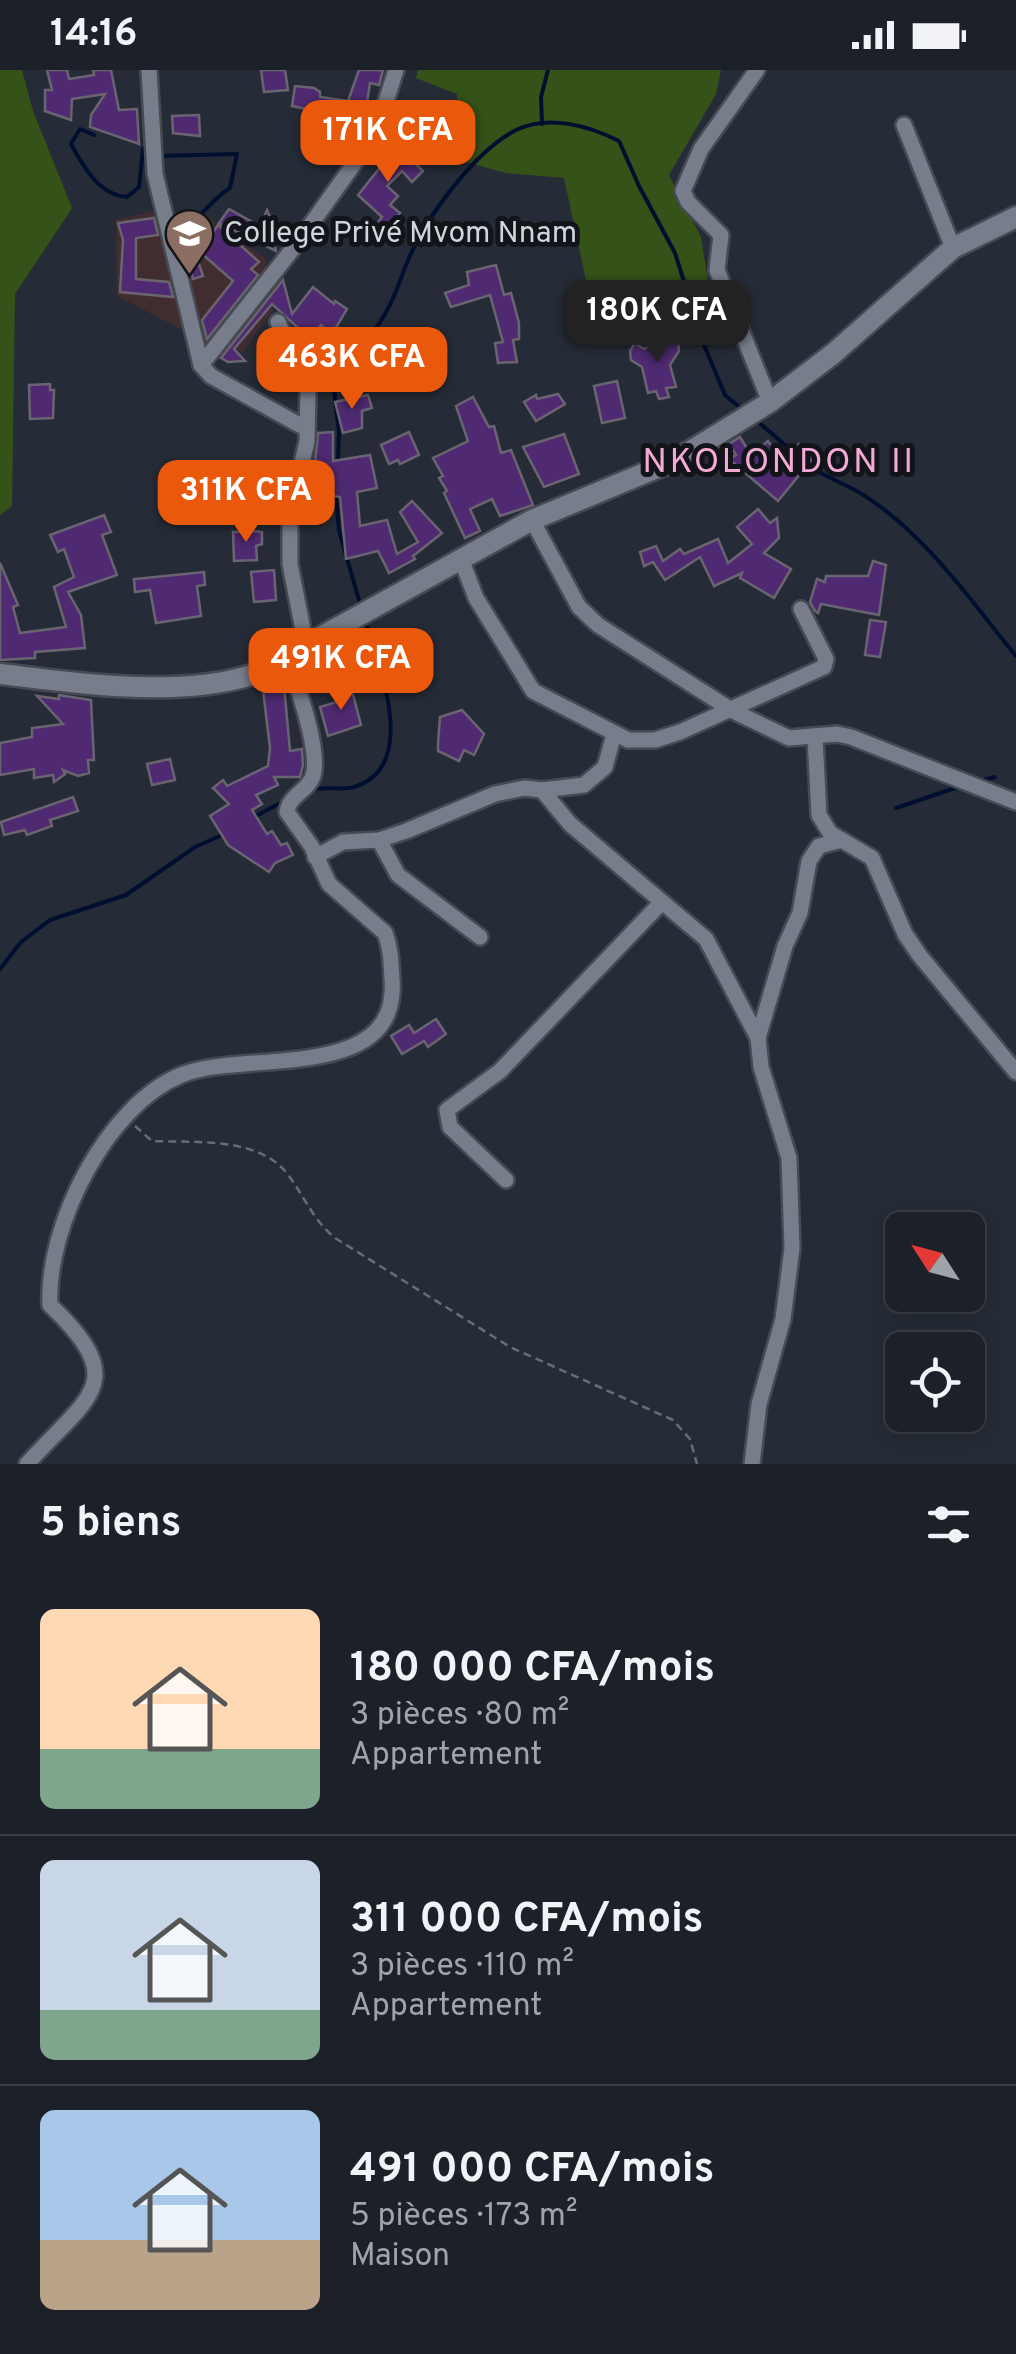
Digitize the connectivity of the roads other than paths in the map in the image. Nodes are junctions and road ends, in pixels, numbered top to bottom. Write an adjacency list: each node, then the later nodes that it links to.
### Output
1 (150, 70): 8 (street)
2 (396, 70): 8 (street)
3 (757, 70): 9 (street)
4 (904, 125): 6 (street)
5 (1016, 217): 6 (street)
6 (953, 248): 9 (street)
7 (278, 322): 10 (street)
8 (201, 365): 10 (street)
9 (770, 402): 11 (street)
10 (305, 428): 14 (street)
11 (532, 520): 12 (street); 17 (street)
12 (461, 558): 14 (street); 18 (street)
13 (800, 608): 17 (street)
14 (306, 644): 15 (street)
15 (289, 660): 16 (street); 24 (street)
16 (0, 674)
17 (733, 711): 18 (street); 19 (street)
18 (614, 734): 20 (street)
19 (815, 738): 21 (street); 23 (street)
20 (542, 790): 22 (street); 25 (street)
21 (1016, 802)
22 (379, 840): 24 (street); 26 (street)
23 (842, 840): 27 (street); 28 (street)
24 (315, 856): 30 (street)
25 (661, 904): 27 (street); 29 (street)
26 (480, 937)
27 (758, 1038): 31 (street)
28 (1016, 1072)
29 (506, 1180)
30 (28, 1464)
31 (752, 1464)

